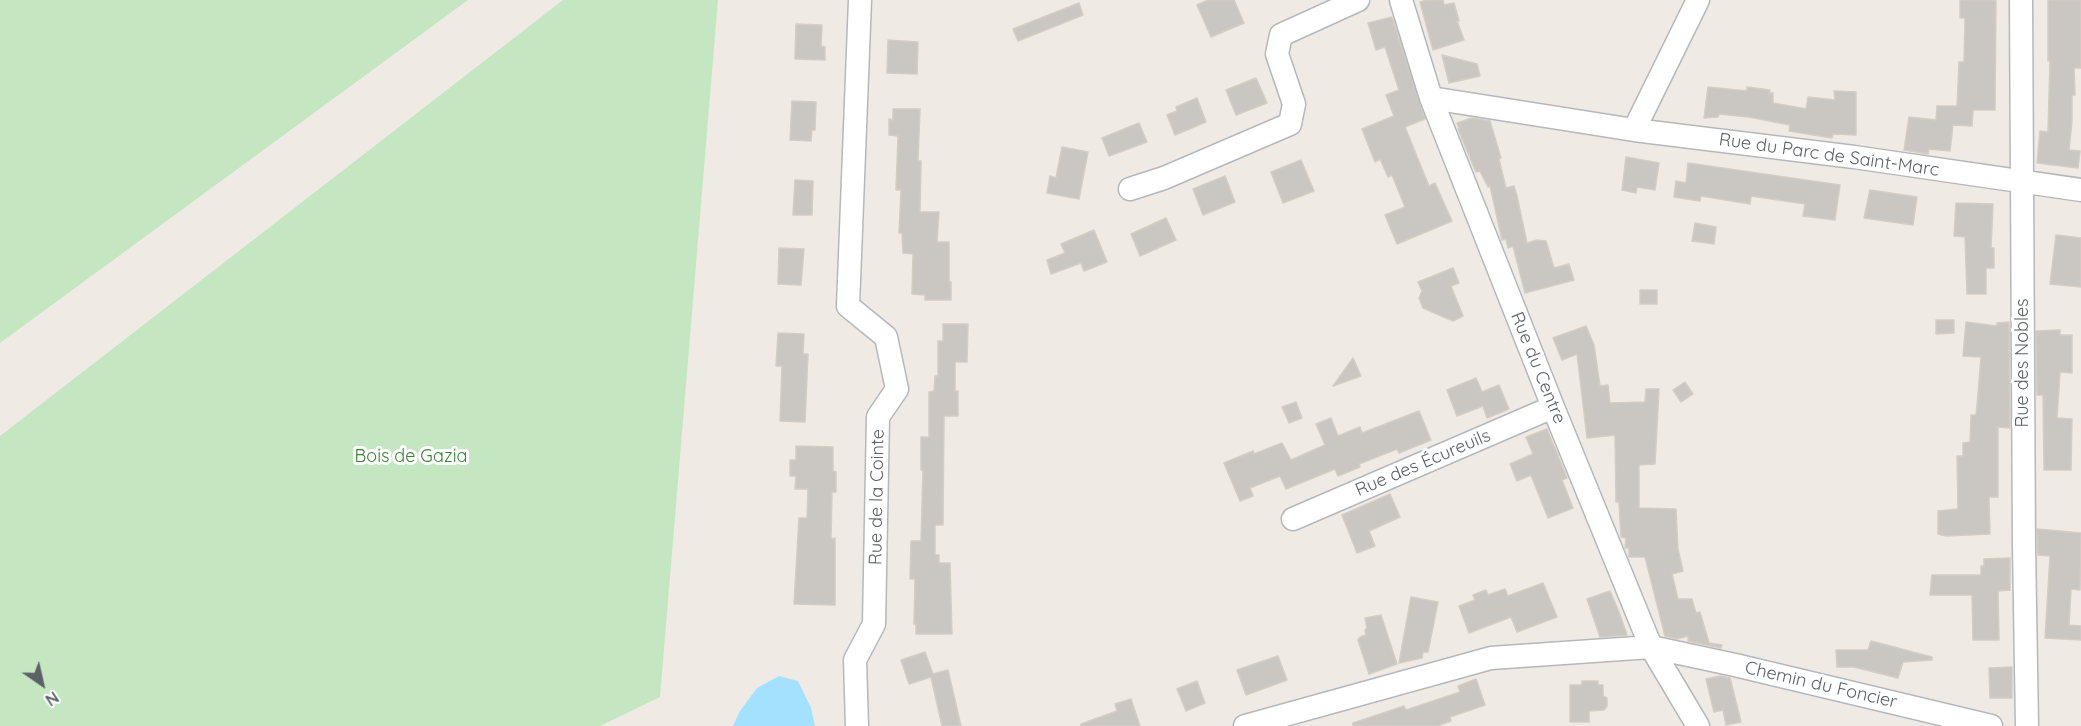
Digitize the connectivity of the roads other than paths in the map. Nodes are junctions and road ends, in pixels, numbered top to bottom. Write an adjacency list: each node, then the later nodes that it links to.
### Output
1 (860, 0): 14 (street, Rue de la Cointe)
2 (1358, 0): 9 (street)
3 (1401, 0): 6 (street, Rue du Centre)
4 (1698, 0): 7 (street)
5 (2021, 0): 8 (street, Rue des Nobles)
6 (1431, 98): 7 (street, Rue du Parc de Saint-Marc); 11 (street, Rue du Centre)
7 (1634, 130): 8 (street, Rue du Parc de Saint-Marc)
8 (2023, 182): 10 (street, Rue du Parc de Saint-Marc); 18 (street, Rue des Nobles)
9 (1130, 189)
10 (2081, 190)
11 (1553, 407): 12 (street, Rue des Écureuils); 13 (street, Rue du Centre)
12 (1293, 519)
13 (1650, 647): 15 (street, Chemin du Foncier); 16 (street, Rue du Centre); 17 (street, Chemin du Foncier)
14 (857, 726)
15 (1245, 726)
16 (1698, 726)
17 (1991, 726)
18 (2027, 726)

